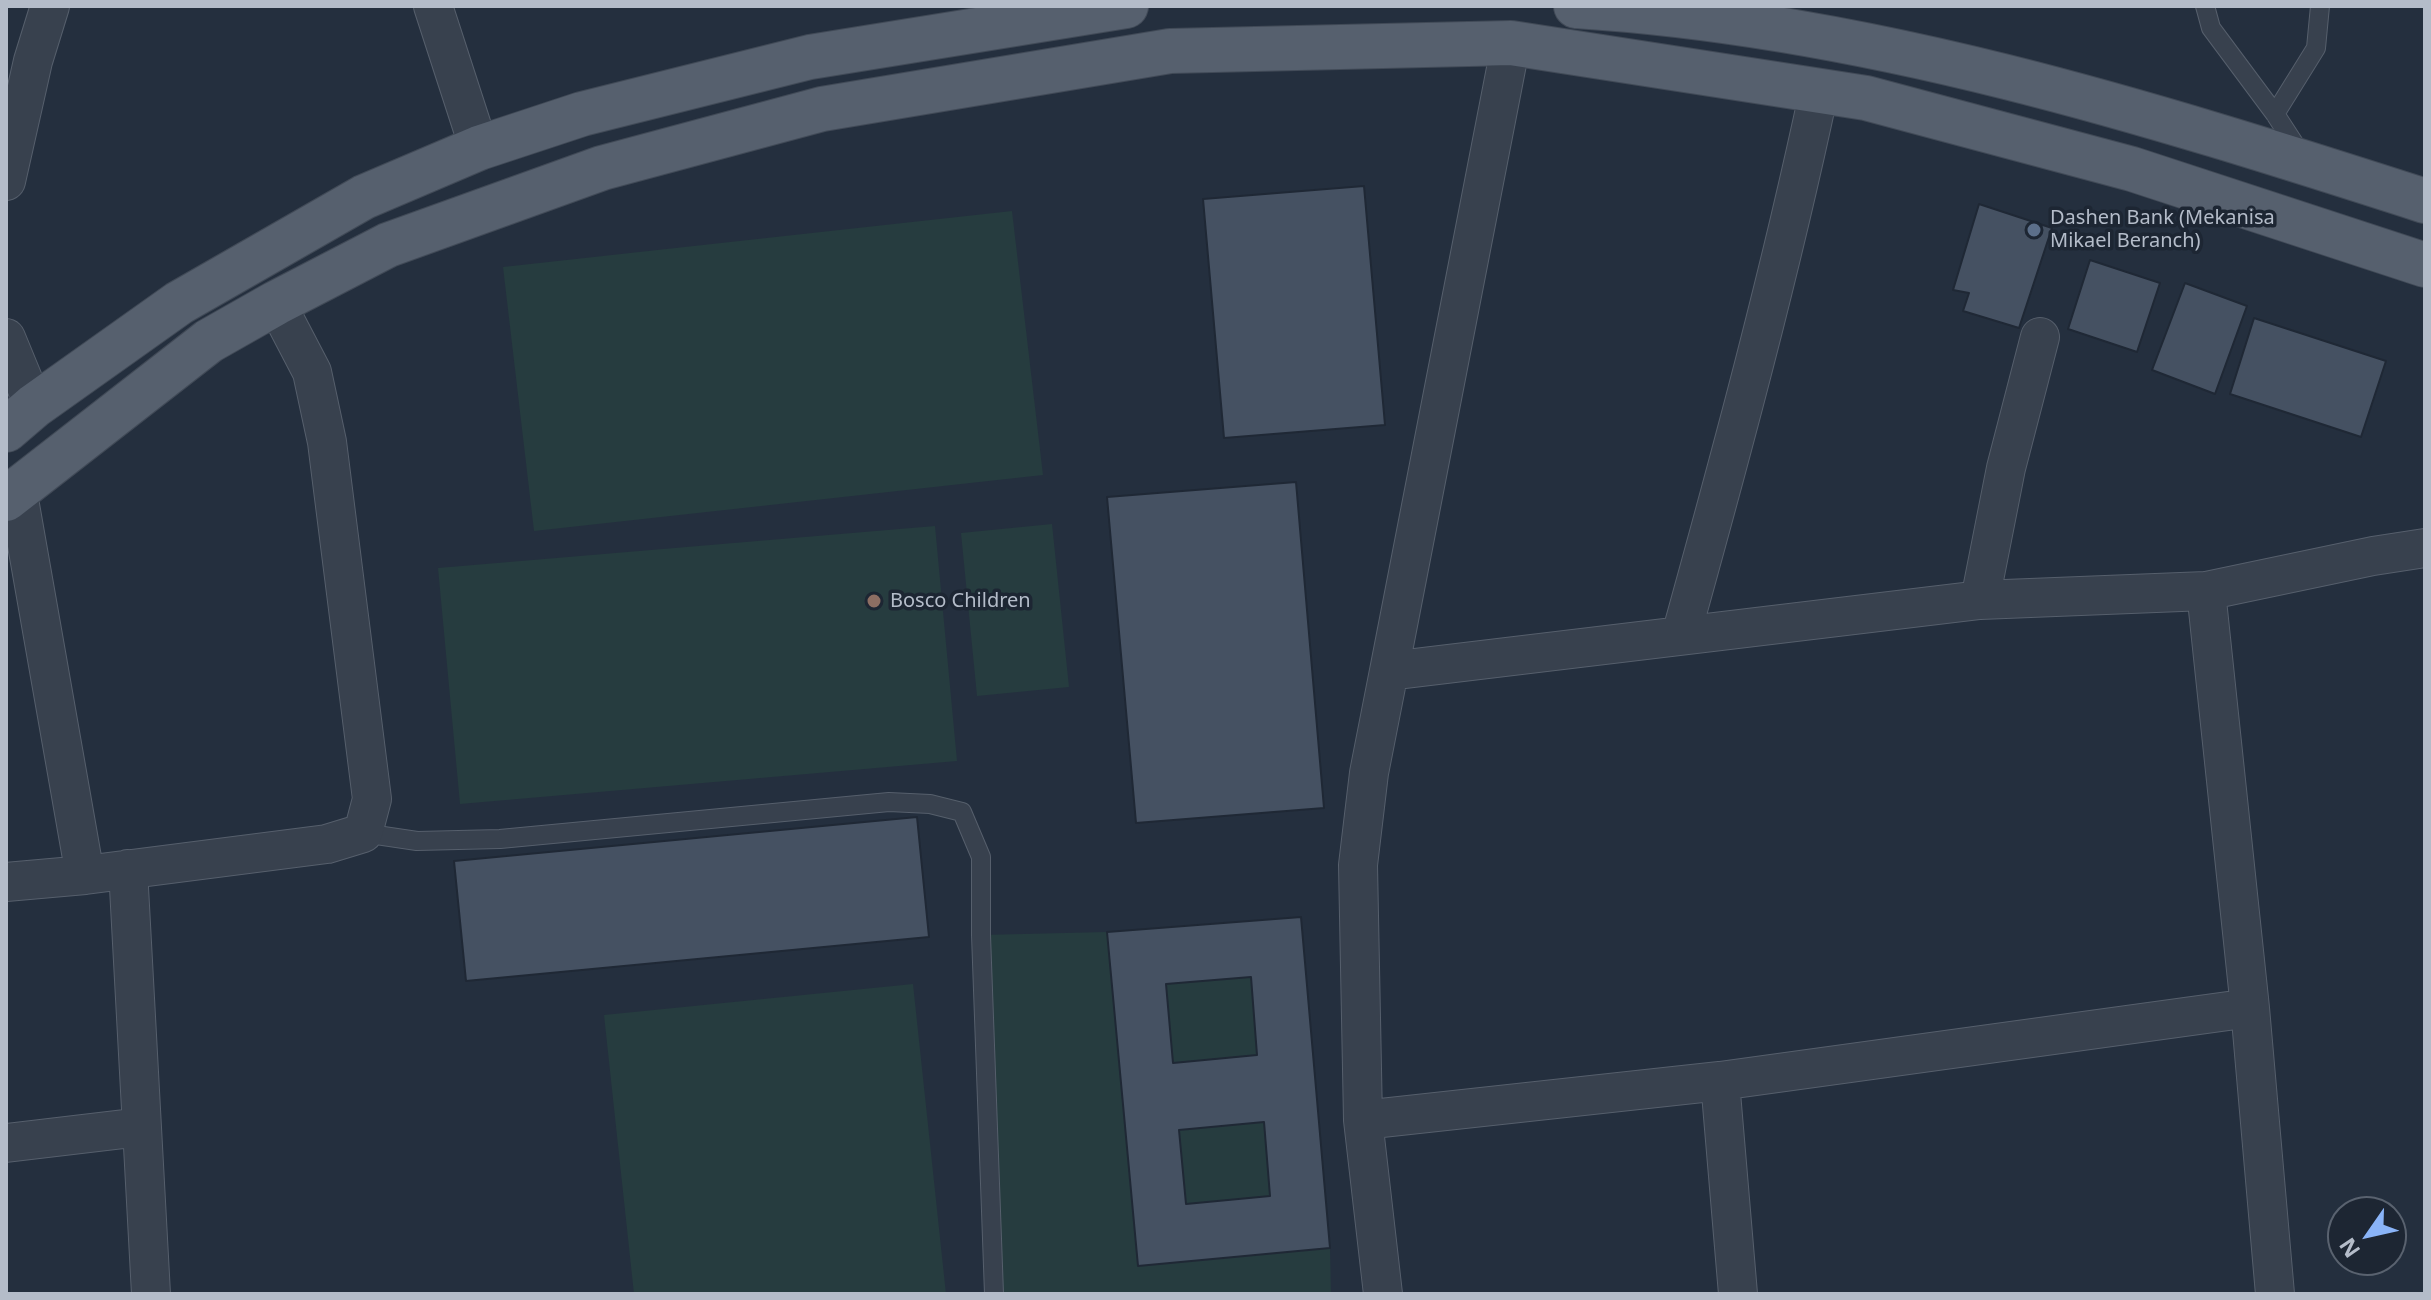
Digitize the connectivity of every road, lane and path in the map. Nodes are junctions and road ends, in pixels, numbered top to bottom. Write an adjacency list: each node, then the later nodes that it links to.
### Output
1 (50, 6): 11 (street)
2 (433, 6): 15 (street)
3 (1126, 6): 15 (main road)
4 (1576, 6): 8 (main road)
5 (2193, 6): 9 (lane)
6 (2205, 6): 9 (lane)
7 (2320, 6): 14 (lane)
8 (1663, 11): 12 (main road); 16 (main road)
9 (2211, 28): 14 (lane)
10 (1511, 43): 12 (main road); 20 (main road); 29 (street)
11 (19, 56): 17 (street)
12 (1659, 67): 13 (main road)
13 (1819, 91): 19 (main road); 28 (street)
14 (2275, 114): 16 (lane)
15 (479, 148): 23 (main road)
16 (2306, 163): 18 (main road)
17 (6, 181)
18 (2425, 201)
19 (2425, 265)
20 (276, 303): 24 (main road); 30 (street)
21 (2040, 337): 27 (street)
22 (6, 338): 23 (street)
23 (20, 418)
24 (12, 494): 32 (street)
25 (2425, 548): 26 (street)
26 (2206, 591): 27 (street); 34 (street)
27 (1980, 600): 28 (street)
28 (1681, 635): 29 (street)
29 (1389, 671): 36 (street)
30 (363, 833): 31 (street); 40 (lane)
31 (128, 869): 32 (street); 37 (street)
32 (85, 875): 33 (street)
33 (6, 882)
34 (2250, 1008): 35 (street); 43 (street)
35 (1720, 1081): 36 (street); 42 (street)
36 (1363, 1120): 41 (street)
37 (141, 1127): 38 (street); 39 (street)
38 (6, 1143)
39 (151, 1294)
40 (994, 1294)
41 (1383, 1294)
42 (1738, 1294)
43 (2275, 1294)

